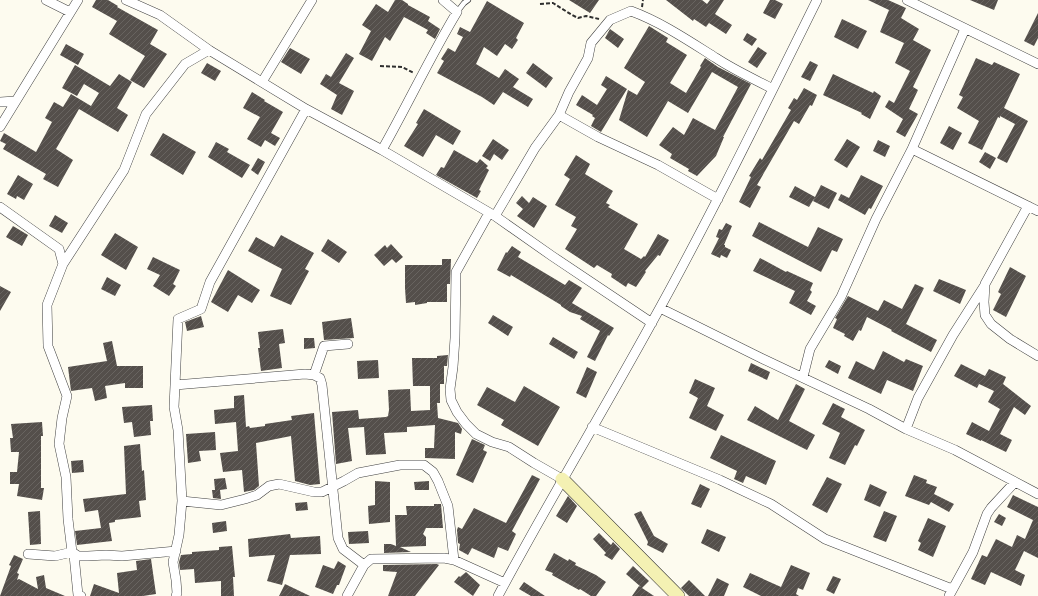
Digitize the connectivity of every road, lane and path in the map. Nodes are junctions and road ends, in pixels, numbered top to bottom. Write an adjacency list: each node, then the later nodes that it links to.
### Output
1 (46, 0): 10 (street)
2 (78, 0): 10 (street)
3 (126, 0): 14 (street)
4 (312, 0): 18 (street)
5 (443, 0): 11 (street)
6 (468, 0): 11 (lane)
7 (817, 0): 19 (street)
8 (907, 0): 13 (street)
9 (540, 4): 12 (path)
10 (70, 12): 20 (street)
11 (457, 12): 17 (street)
12 (610, 20): 19 (street); 23 (street)
13 (965, 30): 15 (street); 25 (street)
14 (209, 50): 18 (street); 32 (street)
15 (1038, 64)
16 (380, 66): 17 (path)
17 (421, 76): 26 (street)
18 (262, 82): 22 (street)
19 (772, 90): 27 (street)
20 (15, 101): 21 (street); 24 (street)
21 (0, 102)
22 (306, 109): 26 (street); 40 (street)
23 (559, 115): 27 (street); 31 (street)
24 (0, 127)
25 (912, 149): 28 (street); 39 (street)
26 (382, 150): 31 (street)
27 (718, 199): 34 (street)
28 (1028, 206): 30 (street); 33 (street)
29 (0, 207): 32 (street)
30 (1038, 211)
31 (492, 215): 35 (street); 43 (street)
32 (63, 264): 49 (street)
33 (985, 284): 37 (street); 42 (street)
34 (660, 308): 35 (street); 39 (street)
35 (652, 323): 41 (street)
36 (348, 344): 38 (street)
37 (1038, 356)
38 (314, 375): 40 (street); 45 (street)
39 (803, 377): 42 (street)
40 (176, 385): 47 (street)
41 (592, 427): 43 (street); 54 (street)
42 (906, 429): 44 (street)
43 (562, 479): 53 (street); 59 (street)
44 (1015, 482): 46 (street); 54 (street)
45 (332, 488): 47 (street); 51 (street); 52 (street)
46 (1038, 494)
47 (182, 501): 48 (street)
48 (176, 551): 49 (street); 56 (street)
49 (73, 553): 50 (street); 55 (street)
50 (28, 554)
51 (454, 560): 52 (street); 53 (street)
52 (364, 565): 57 (street)
53 (505, 583): 58 (street)
54 (951, 592)
55 (81, 596)
56 (176, 596)
57 (347, 596)
58 (498, 596)
59 (678, 596)

